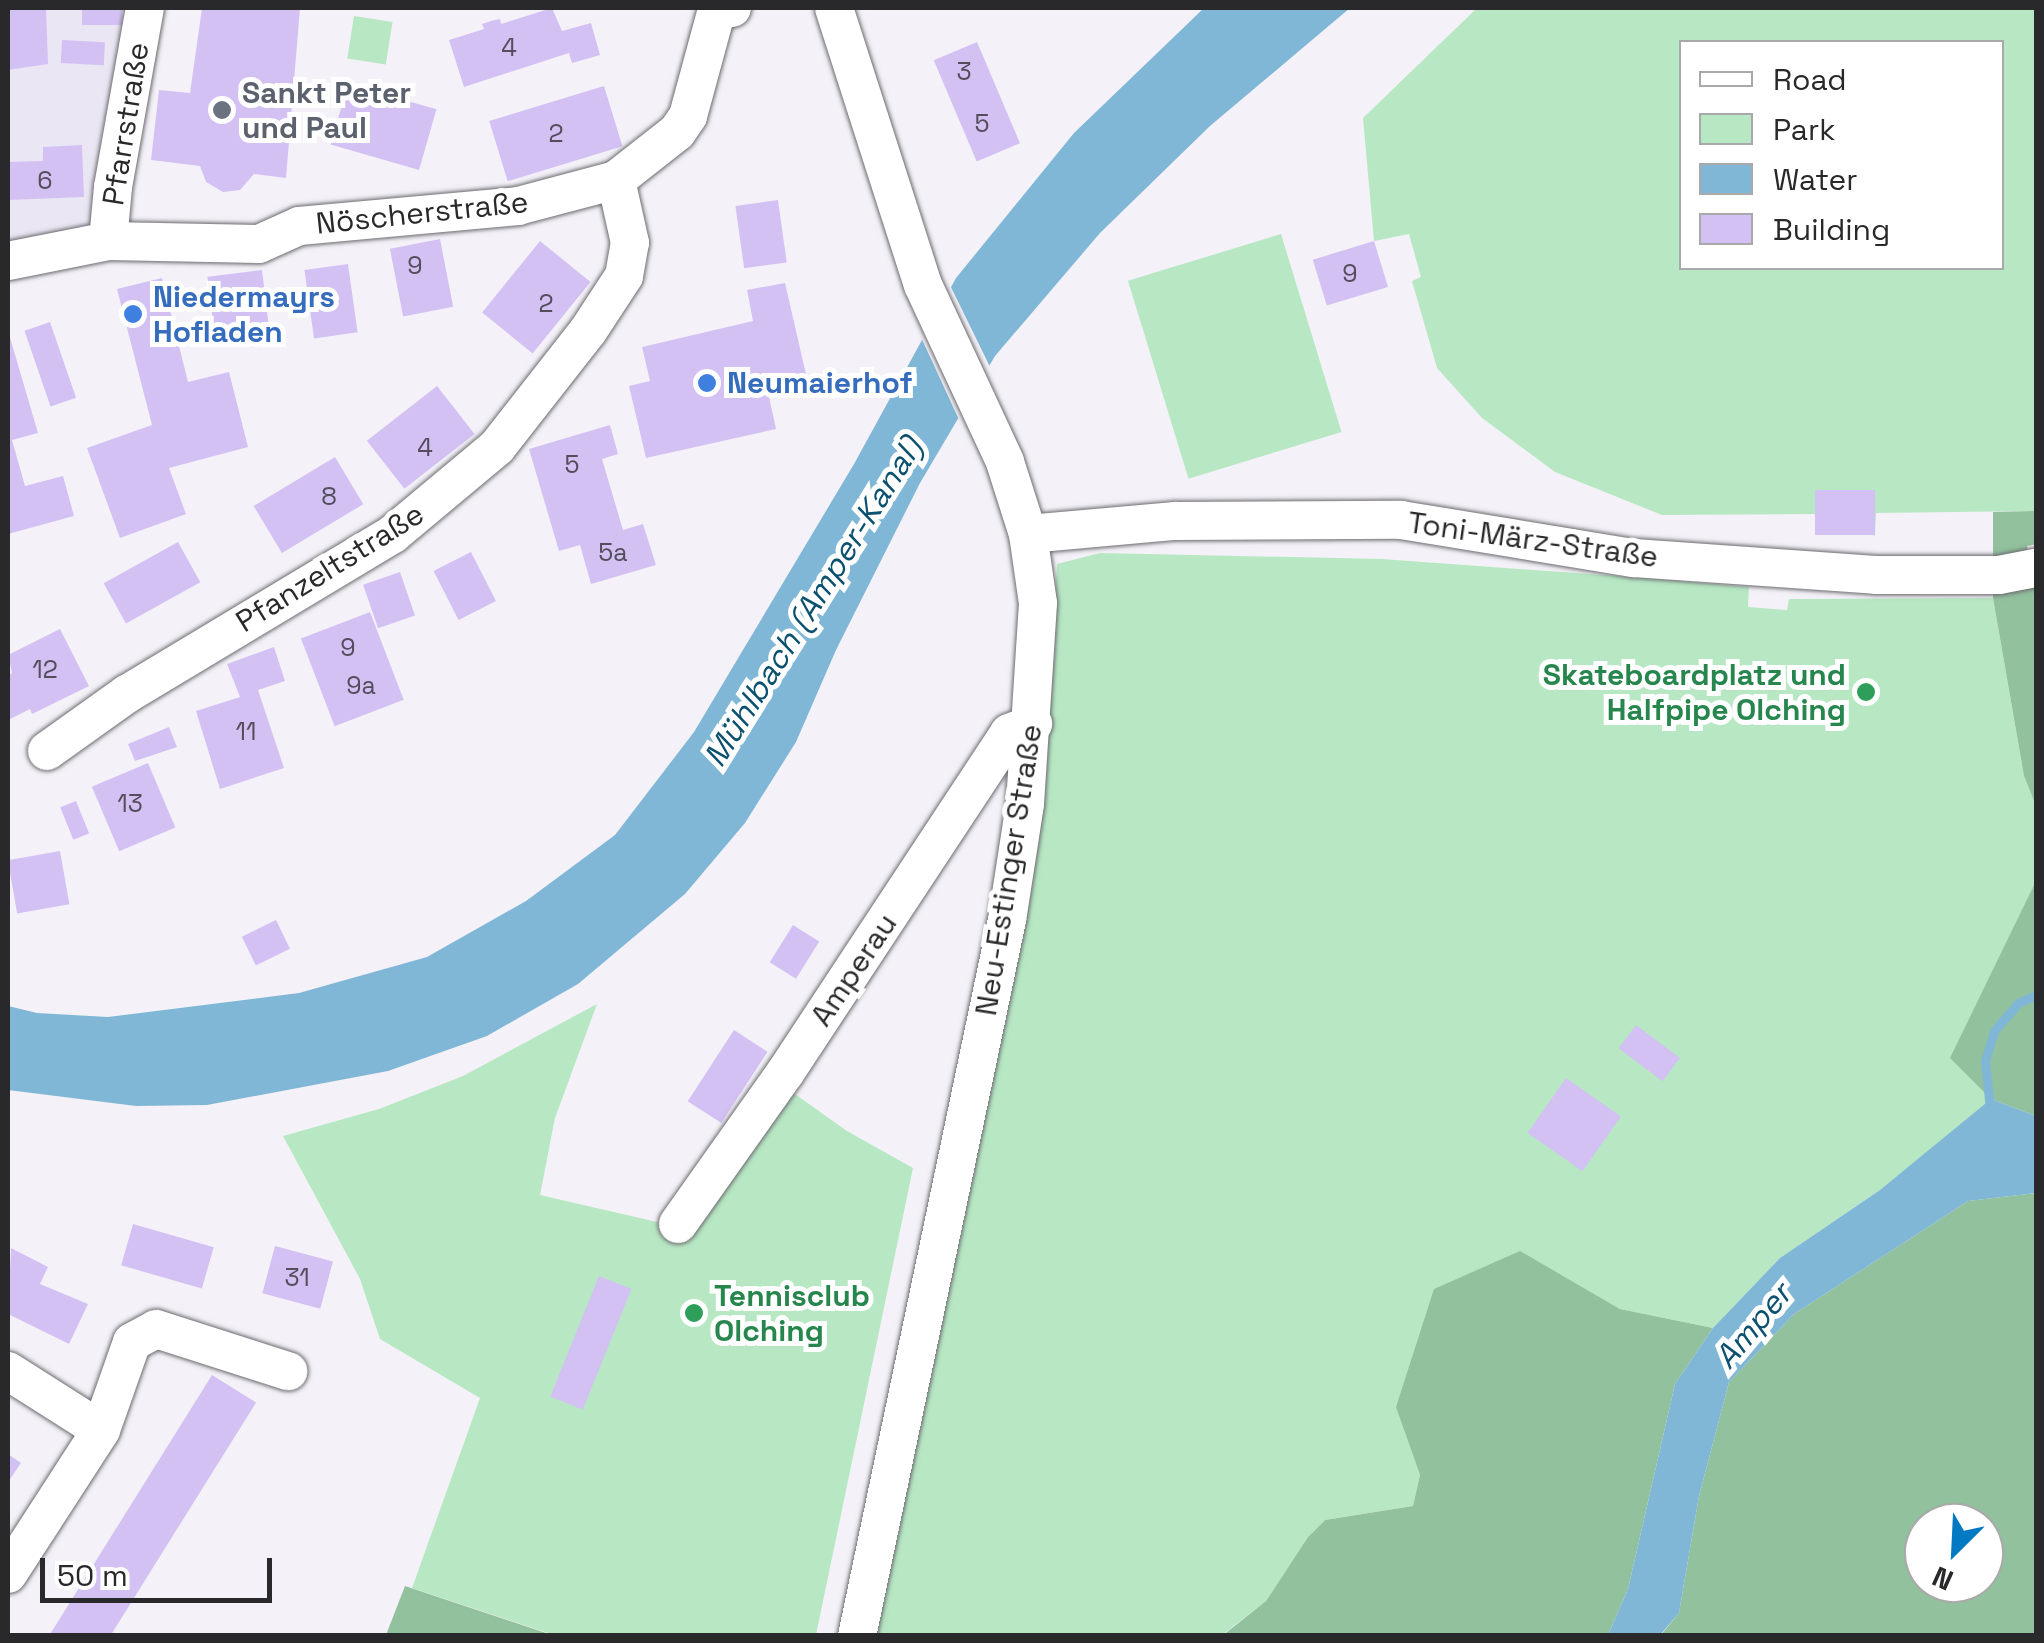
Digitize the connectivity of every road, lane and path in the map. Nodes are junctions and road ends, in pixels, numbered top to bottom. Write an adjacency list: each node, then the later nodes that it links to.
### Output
1 (145, 8): 5 (street, Pfarrstraße)
2 (732, 8): 4 (street, Nöscherstraße)
3 (834, 8): 7 (street, Neu-Estinger Straße)
4 (616, 180): 5 (street, Nöscherstraße); 10 (street, Pfanzeltstraße)
5 (108, 241): 6 (street, Nöscherstraße)
6 (8, 261)
7 (1028, 534): 8 (street, Toni-März-Straße); 9 (street, Neu-Estinger Straße)
8 (2036, 568)
9 (1033, 724): 11 (street, Amperau); 16 (street, Neu-Estinger Straße)
10 (47, 752)
11 (678, 1224)
12 (288, 1370): 14 (street)
13 (8, 1371): 14 (street)
14 (101, 1430): 15 (street)
15 (8, 1574)
16 (857, 1636)

